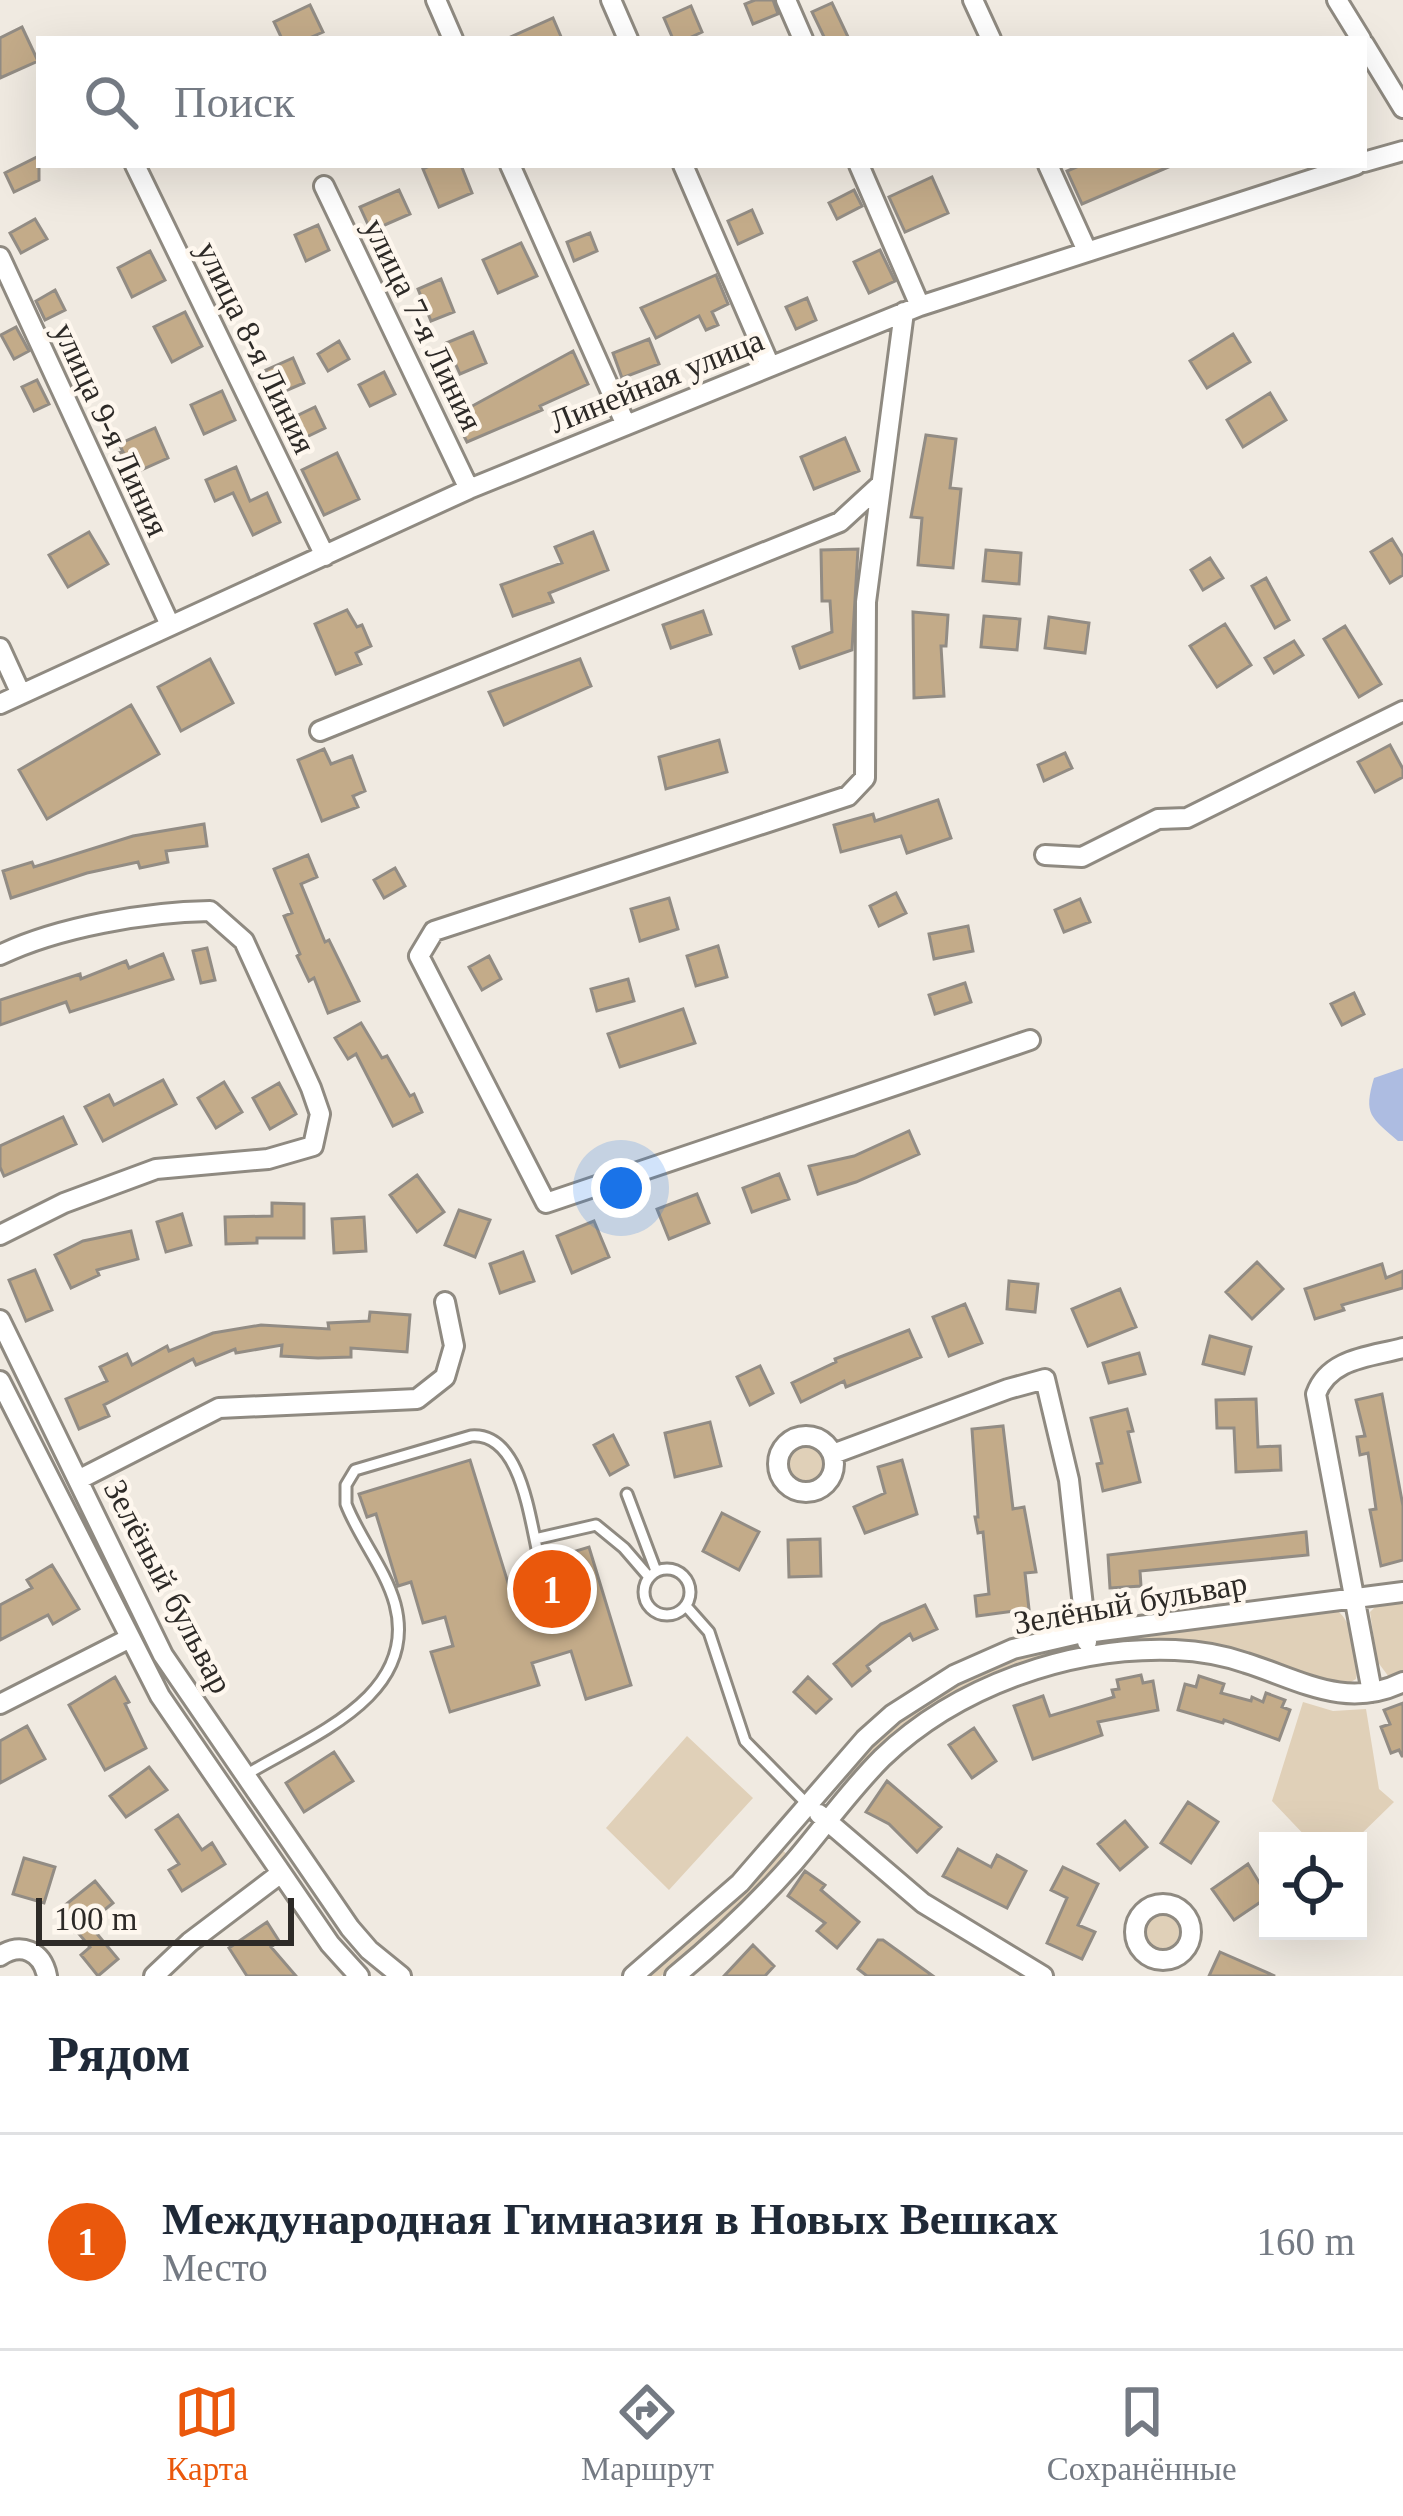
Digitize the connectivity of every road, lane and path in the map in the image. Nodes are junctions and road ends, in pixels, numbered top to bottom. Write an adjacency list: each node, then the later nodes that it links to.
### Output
1 (436, 0): 6 (street)
2 (610, 0): 7 (street)
3 (786, 0): 8 (street)
4 (973, 0): 9 (street)
5 (1337, 0): 10 (street)
6 (452, 36)
7 (627, 36)
8 (802, 36)
9 (990, 36)
10 (1360, 36)
11 (1367, 48): 12 (street)
12 (1403, 108)
13 (1403, 151): 14 (street, Линейная улица)
14 (1367, 162)
15 (136, 168): 29 (street, улица 8-я Линия)
16 (511, 168): 26 (street)
17 (684, 168): 25 (street)
18 (860, 168): 24 (street)
19 (1049, 168): 22 (street)
20 (1347, 168): 22 (street, Линейная улица)
21 (324, 186): 28 (street, улица 7-я Линия)
22 (1087, 250): 24 (street, Линейная улица)
23 (0, 257): 30 (street, улица 9-я Линия)
24 (912, 309): 25 (street, Линейная улица); 27 (street)
25 (770, 366): 26 (street, Линейная улица)
26 (626, 425): 28 (street, Линейная улица)
27 (880, 485): 35 (street); 38 (street)
28 (469, 489): 29 (street, Линейная улица)
29 (325, 556): 30 (street, Линейная улица)
30 (170, 625): 32 (street, Линейная улица)
31 (0, 648): 32 (street)
32 (21, 694): 33 (street, Линейная улица)
33 (0, 704)
34 (1403, 711): 36 (street)
35 (320, 731)
36 (1045, 855)
37 (0, 955): 39 (street)
38 (1030, 1040)
39 (0, 1235)
40 (445, 1302): 45 (street)
41 (0, 1320): 45 (street, Зелёный бульвар)
42 (1403, 1348): 51 (street)
43 (0, 1382): 54 (street, Зелёный бульвар)
44 (832, 1454): 53 (street)
45 (78, 1480): 59 (street, Зелёный бульвар)
46 (627, 1494): 48 (lane)
47 (535, 1539): 48 (lane); 49 (lane); 59 (lane)
48 (653, 1574): 52 (lane); 52 (lane)
49 (524, 1575)
50 (1403, 1592): 51 (street, Зелёный бульвар)
51 (1354, 1598): 53 (street, Зелёный бульвар); 57 (street)
52 (686, 1606): 60 (lane)
53 (1086, 1633): 55 (street); 60 (street, Зелёный бульвар)
54 (130, 1638): 58 (street); 63 (street, Зелёный бульвар)
55 (1089, 1659): 57 (street, Зелёный бульвар); 61 (street, Зелёный бульвар)
56 (1403, 1682): 57 (street, Зелёный бульвар)
57 (1372, 1692)
58 (0, 1704)
59 (244, 1776): 62 (street, Зелёный бульвар)
60 (808, 1804): 61 (street); 70 (street, Зелёный бульвар)
61 (827, 1822): 71 (street, Зелёный бульвар); 72 (street)
62 (302, 1858): 63 (lane); 69 (street, Зелёный бульвар)
63 (281, 1873): 67 (street); 68 (street, Зелёный бульвар)
64 (0, 1955): 66 (street)
65 (1150, 1956): 73 (street)
66 (47, 1976)
67 (154, 1976)
68 (359, 1976)
69 (401, 1976)
70 (633, 1976)
71 (675, 1976)
72 (1043, 1976)
73 (1139, 1976)

